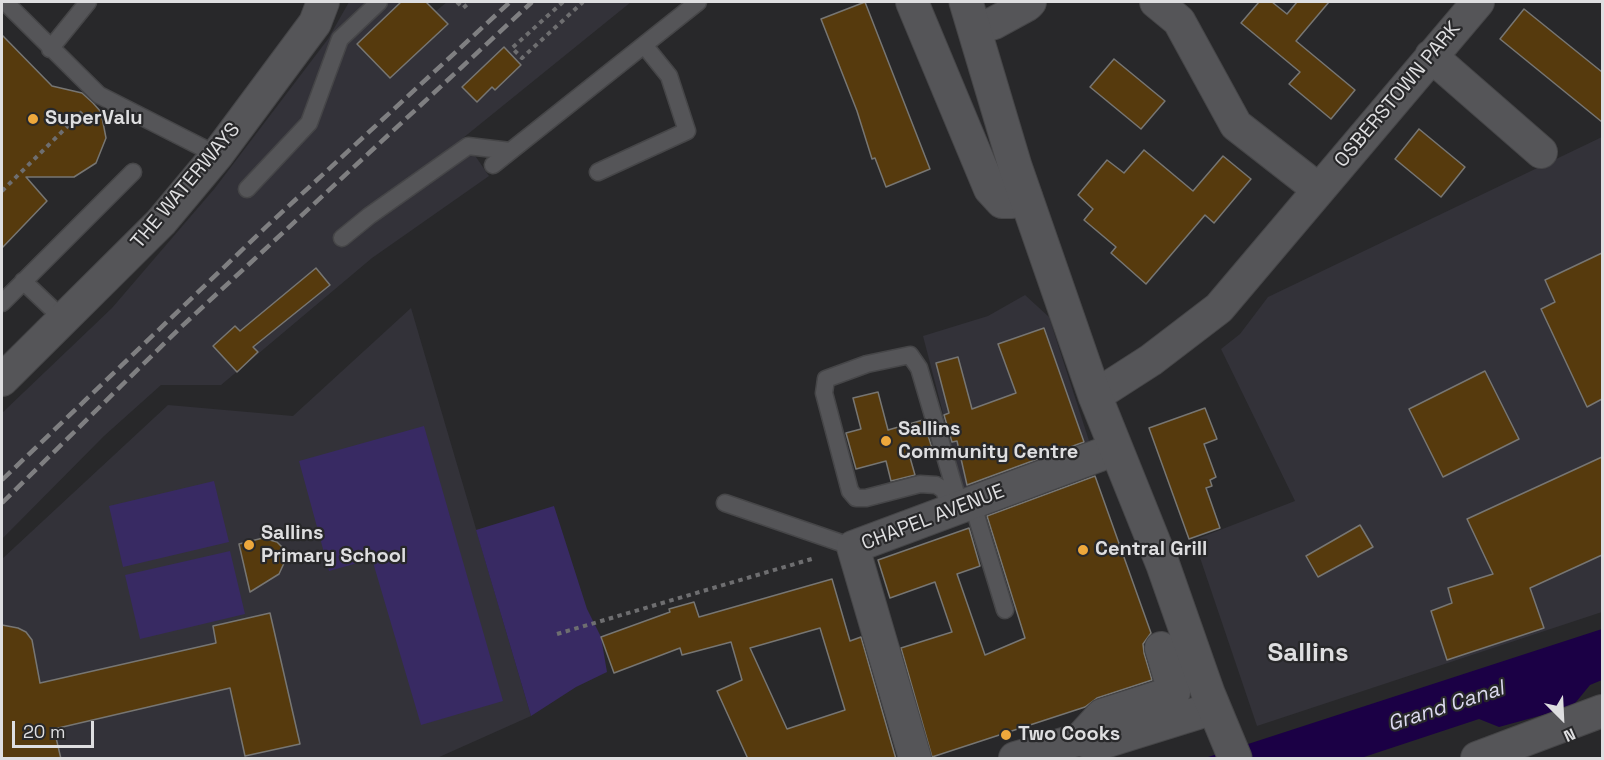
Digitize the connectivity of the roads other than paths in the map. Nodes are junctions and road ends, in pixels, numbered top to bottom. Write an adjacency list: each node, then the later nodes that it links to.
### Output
1 (5, 2): 12 (lane)
2 (88, 2): 12 (lane)
3 (323, 2): 16 (street, THE WATERWAYS)
4 (379, 2): 20 (lane)
5 (698, 2): 11 (lane)
6 (912, 2): 22 (street)
7 (1030, 2): 10 (street)
8 (1156, 2): 21 (street)
9 (1478, 2): 13 (street, OSBERSTOWN PARK)
10 (971, 15): 22 (street)
11 (644, 45): 14 (lane); 19 (lane)
12 (50, 49): 16 (lane)
13 (1431, 56): 15 (street); 21 (street, OSBERSTOWN PARK)
14 (510, 151): 17 (lane); 23 (lane)
15 (1541, 152)
16 (217, 155): 26 (street, THE WATERWAYS)
17 (493, 165)
18 (133, 172): 24 (lane)
19 (598, 172)
20 (247, 189)
21 (1318, 189): 28 (street, OSBERSTOWN PARK)
22 (1026, 197): 28 (street)
23 (342, 238)
24 (23, 281): 25 (lane); 26 (lane)
25 (2, 303)
26 (63, 319): 27 (street, THE WATERWAYS)
27 (2, 380)
28 (1095, 396): 29 (street)
29 (1116, 449): 31 (street, CHAPEL AVENUE); 36 (street)
30 (726, 503): 32 (lane)
31 (961, 507): 31 (lane); 32 (street, CHAPEL AVENUE); 33 (lane)
32 (853, 547): 38 (street, CHAPEL AVENUE)
33 (1005, 610)
34 (1161, 648): 37 (street)
35 (1602, 711): 40 (street)
36 (1225, 734): 37 (street)
37 (1080, 739): 39 (street)
38 (915, 759)
39 (1015, 759)
40 (1476, 759)

